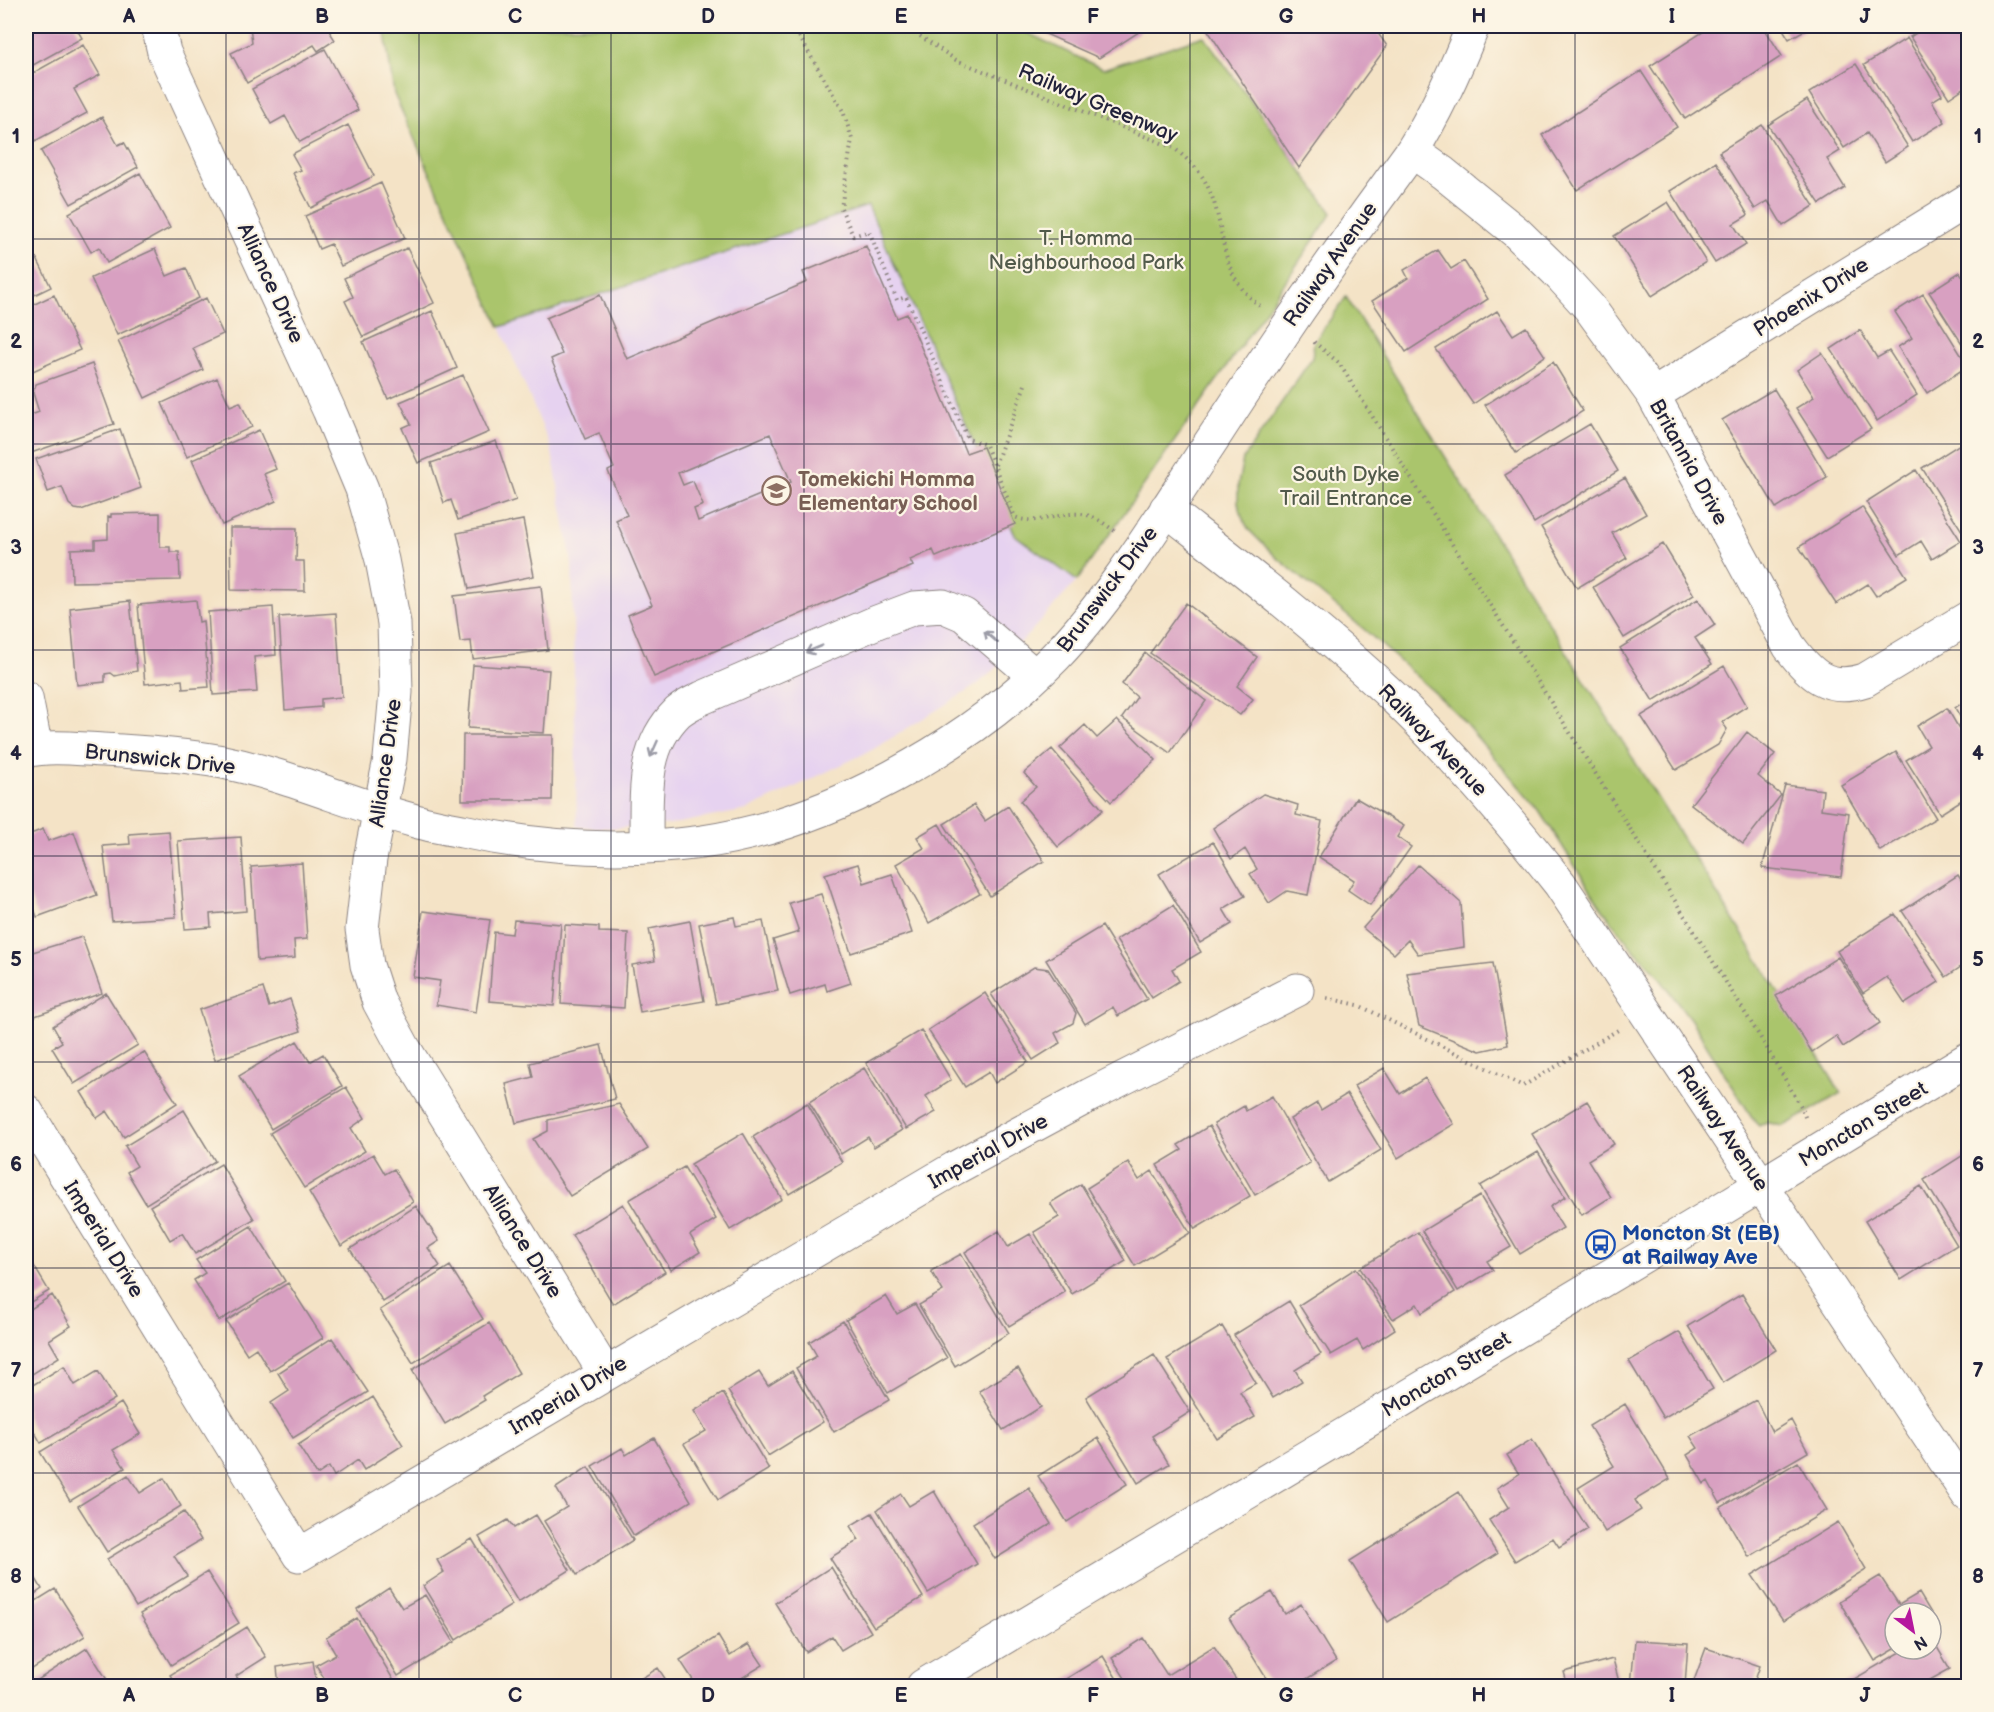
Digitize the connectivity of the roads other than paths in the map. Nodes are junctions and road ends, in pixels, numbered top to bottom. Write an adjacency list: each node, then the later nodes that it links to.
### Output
1 (158, 26): 11 (street, Alliance Drive)
2 (1473, 26): 3 (street, Railway Avenue)
3 (1412, 151): 5 (street, Britannia Drive); 6 (street, Railway Avenue)
4 (1968, 200): 5 (street, Phoenix Drive)
5 (1653, 395): 7 (street, Britannia Drive)
6 (1166, 509): 8 (street, Brunswick Drive); 16 (street, Railway Avenue)
7 (1968, 618)
8 (1035, 676): 12 (street, Brunswick Drive); 12 (street, one-way to 12)
9 (26, 698): 10 (street)
10 (31, 750): 11 (street, Brunswick Drive)
11 (379, 810): 12 (street, Brunswick Drive); 17 (street, Alliance Drive)
12 (646, 847)
13 (1297, 990): 17 (street, Imperial Drive)
14 (1968, 1059): 16 (street, Moncton Street)
15 (26, 1111): 17 (street, Imperial Drive)
16 (1762, 1185): 18 (street, Railway Avenue); 19 (street, Moncton Street)
17 (605, 1373)
18 (1968, 1495)
19 (923, 1686)

